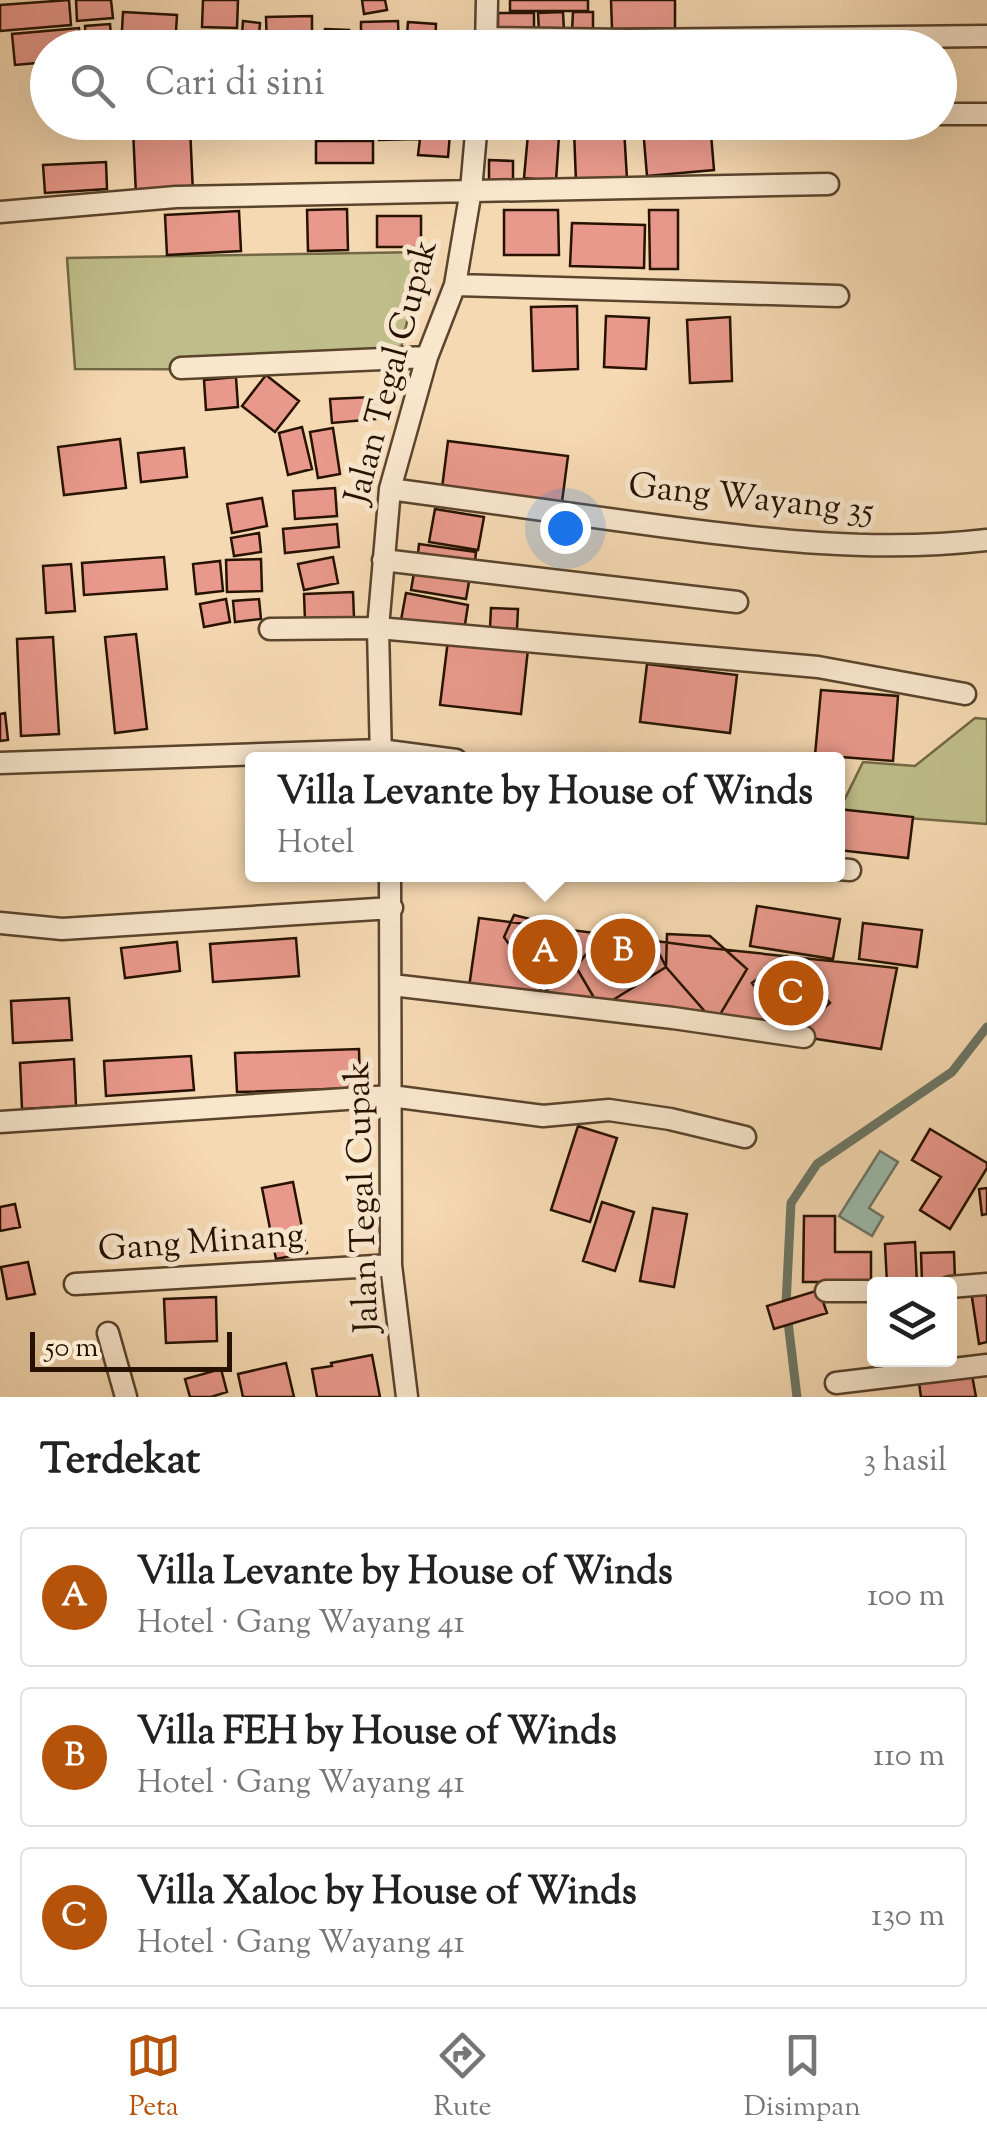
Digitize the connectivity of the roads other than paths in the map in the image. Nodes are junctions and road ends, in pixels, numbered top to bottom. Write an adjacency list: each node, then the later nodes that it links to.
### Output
1 (487, 0): 2 (street)
2 (487, 30)
3 (957, 36): 4 (street)
4 (987, 36)
5 (957, 114): 6 (street)
6 (987, 114)
7 (475, 140): 9 (street, Jalan Tegal Cupak)
8 (828, 184): 9 (street)
9 (471, 190): 10 (street); 11 (street, Jalan Tegal Cupak)
10 (0, 212)
11 (455, 285): 12 (street); 13 (street, Jalan Tegal Cupak)
12 (838, 296)
13 (427, 357): 14 (street); 15 (street, Jalan Tegal Cupak)
14 (181, 368)
15 (390, 489): 16 (street, Gang Wayang 35); 17 (street, Jalan Tegal Cupak)
16 (987, 540)
17 (383, 560): 18 (street); 19 (street, Jalan Tegal Cupak)
18 (736, 602)
19 (378, 628): 20 (street); 21 (street); 22 (street, Jalan Tegal Cupak)
20 (270, 629)
21 (966, 694)
22 (381, 752)
23 (245, 758): 24 (street)
24 (0, 763)
25 (390, 882): 26 (street, Jalan Tegal Cupak)
26 (392, 908): 27 (street); 28 (street, Jalan Tegal Cupak)
27 (0, 923)
28 (392, 985): 29 (street); 30 (street, Jalan Tegal Cupak)
29 (804, 1038)
30 (391, 1096): 31 (street); 32 (street); 33 (street, Jalan Tegal Cupak)
31 (0, 1122)
32 (746, 1137)
33 (390, 1265): 34 (street, Gang Minang); 43 (street, Jalan Tegal Cupak)
34 (75, 1284)
35 (987, 1284): 36 (street)
36 (957, 1286)
37 (826, 1290): 38 (street)
38 (867, 1291)
39 (108, 1333): 42 (street)
40 (987, 1365): 41 (street)
41 (836, 1384)
42 (126, 1397)
43 (407, 1397)

